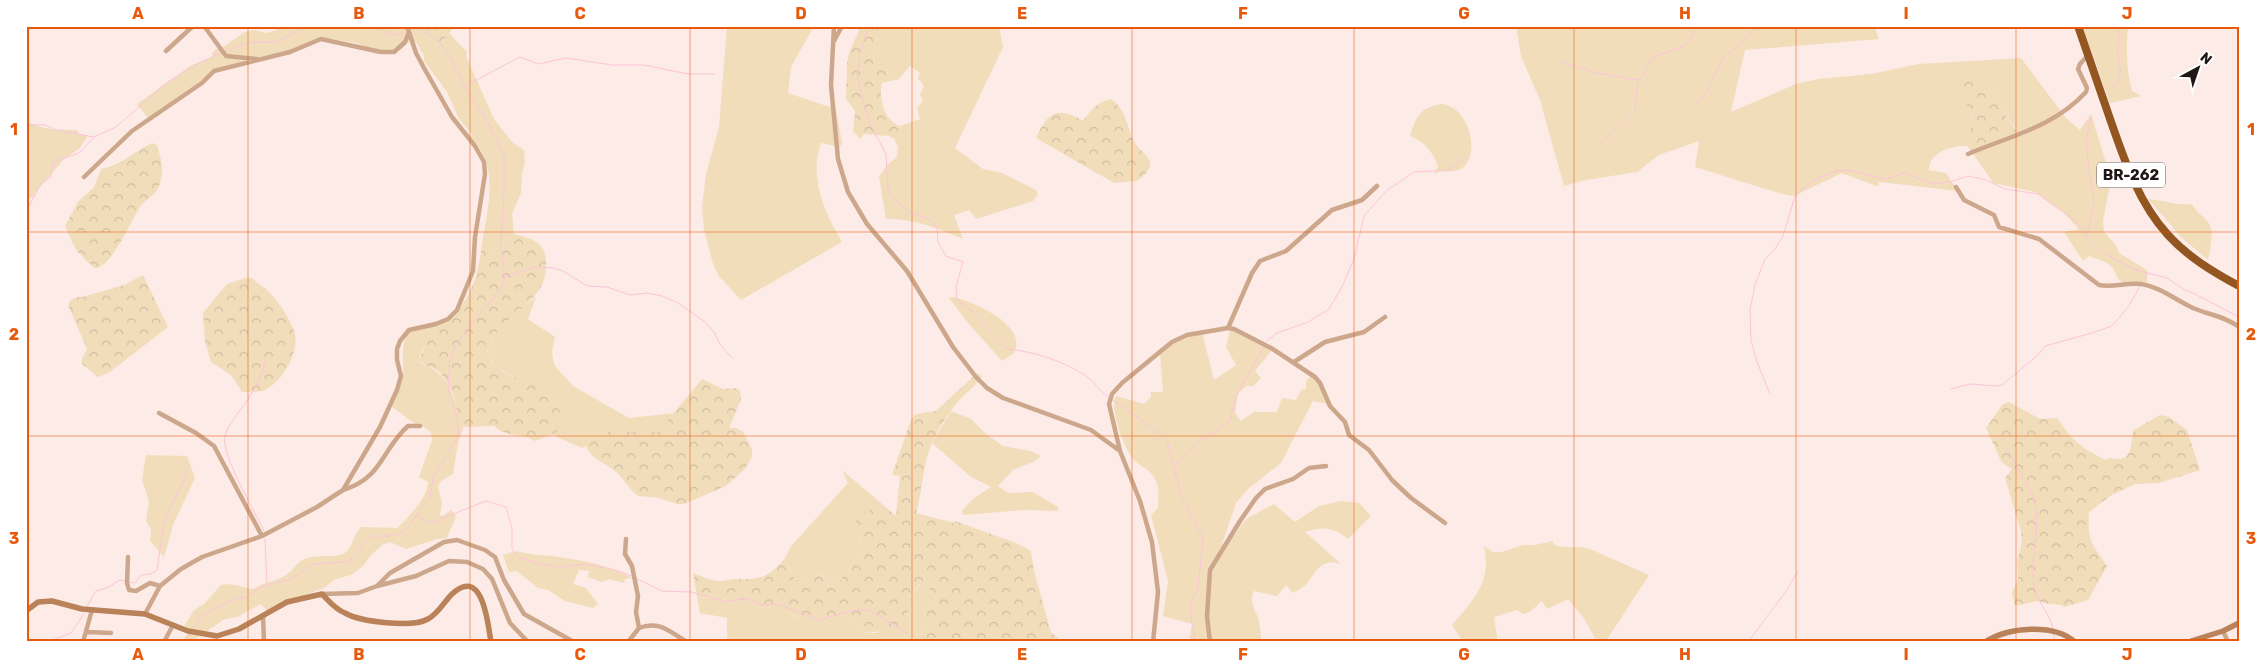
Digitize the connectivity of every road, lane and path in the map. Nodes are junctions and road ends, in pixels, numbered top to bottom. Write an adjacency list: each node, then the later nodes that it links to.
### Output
1 (193, 26): 9 (street)
2 (204, 26): 11 (street)
3 (407, 26): 7 (street)
4 (834, 26): 8 (street)
5 (842, 26): 8 (street)
6 (2078, 26): 10 (highway, BR-262)
7 (409, 32): 11 (street); 25 (street)
8 (833, 42): 23 (street)
9 (166, 51)
10 (2088, 56): 12 (street); 16 (highway, BR-262)
11 (261, 60): 13 (street)
12 (1968, 154)
13 (84, 176)
14 (1377, 186): 19 (street)
15 (1956, 187): 18 (street)
16 (2239, 286)
17 (1385, 317): 20 (street)
18 (2239, 327)
19 (1228, 328): 20 (street); 23 (street)
20 (1294, 362): 26 (street)
21 (159, 413): 27 (street)
22 (420, 426): 25 (street)
23 (1120, 451): 51 (street)
24 (1326, 466): 52 (street)
25 (343, 490): 27 (street)
26 (1445, 523)
27 (262, 536): 30 (street)
28 (626, 539): 39 (street)
29 (128, 557): 30 (street)
30 (160, 586): 35 (street)
31 (377, 586): 32 (street); 47 (street); 48 (street)
32 (322, 594): 36 (street); 46 (street)
33 (92, 610): 34 (street); 35 (street); 41 (street)
34 (26, 611)
35 (145, 614): 37 (street)
36 (263, 616): 37 (street); 45 (street)
37 (173, 625): 44 (street)
38 (2238, 625): 40 (street)
39 (639, 628): 49 (street); 50 (street)
40 (2222, 631): 55 (street); 56 (street)
41 (87, 632): 42 (street); 43 (street)
42 (112, 633)
43 (83, 642)
44 (164, 642)
45 (264, 642)
46 (491, 642)
47 (528, 642)
48 (574, 642)
49 (628, 642)
50 (687, 642)
51 (1153, 642)
52 (1210, 642)
53 (1985, 642): 54 (street)
54 (2075, 642)
55 (2188, 642)
56 (2228, 642)

